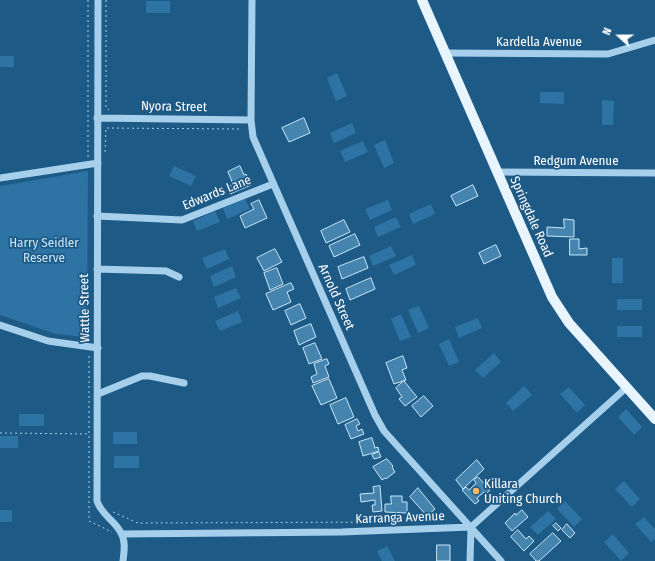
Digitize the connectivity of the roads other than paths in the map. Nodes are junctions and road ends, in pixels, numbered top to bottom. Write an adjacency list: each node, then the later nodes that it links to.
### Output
1 (98, 0): 6 (street, Wattle Street)
2 (252, 0): 7 (street, Arnold Street)
3 (422, 0): 5 (main road, Springdale Road)
4 (655, 40): 5 (street, Kardella Avenue)
5 (445, 53): 9 (main road, Springdale Road)
6 (97, 118): 7 (street, Nyora Street); 8 (street, Wattle Street)
7 (251, 120): 12 (street, Arnold Street)
8 (98, 162): 11 (street); 13 (street, Wattle Street)
9 (497, 172): 10 (street, Redgum Avenue); 19 (main road, Springdale Road)
10 (655, 173)
11 (0, 178)
12 (273, 184): 13 (street, Edwards Lane); 22 (street, Arnold Street)
13 (97, 216): 14 (street, Wattle Street)
14 (97, 269): 15 (street); 17 (street, Wattle Street)
15 (179, 277)
16 (0, 325): 17 (street)
17 (98, 348): 20 (street, Wattle Street)
18 (184, 383): 20 (street)
19 (626, 388): 21 (main road, Springdale Road); 22 (street)
20 (98, 394): 23 (street, Wattle Street)
21 (655, 419)
22 (471, 527): 23 (street, Karranga Avenue); 25 (street); 26 (street, Arnold Street)
23 (118, 534): 24 (street)
24 (123, 561)
25 (470, 561)
26 (501, 561)

